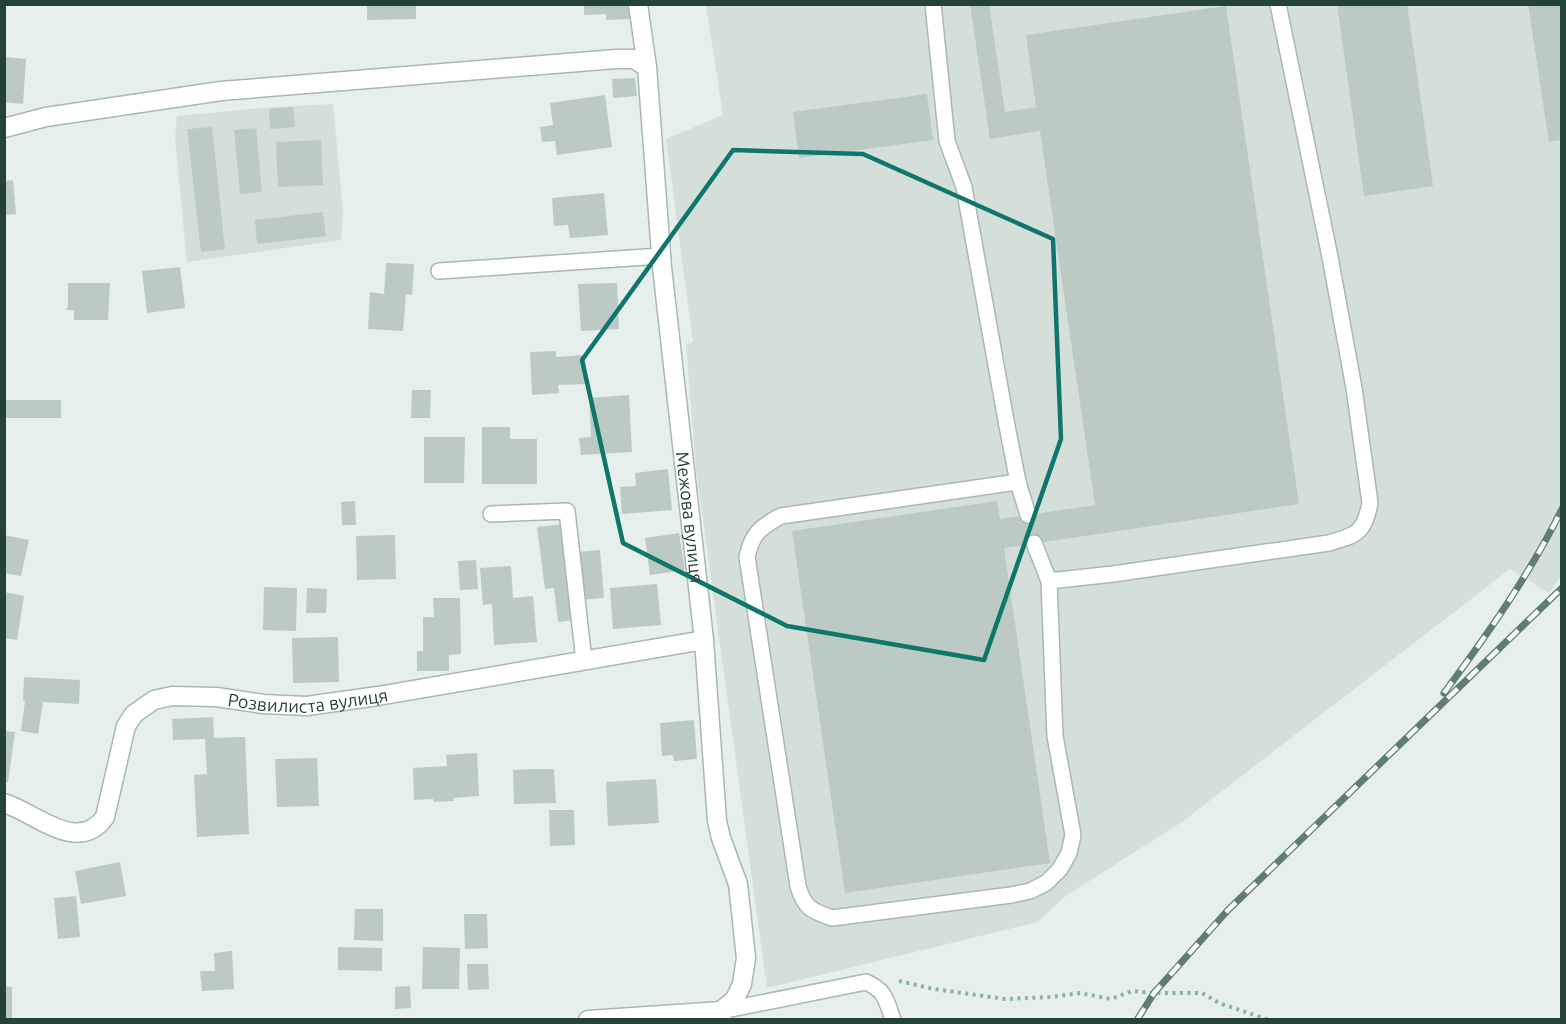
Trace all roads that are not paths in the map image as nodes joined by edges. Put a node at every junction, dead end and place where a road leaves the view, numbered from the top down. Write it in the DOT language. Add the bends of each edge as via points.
graph roads {
  1 [pos="638,4"];
  2 [pos="933,4"];
  3 [pos="1278,4"];
  4 [pos="647,67"];
  5 [pos="4,128"];
  6 [pos="661,256"];
  7 [pos="439,272"];
  8 [pos="1018,482"];
  9 [pos="491,514"];
  10 [pos="1028,515"];
  11 [pos="1034,543"];
  12 [pos="1048,581"];
  13 [pos="704,640"];
  14 [pos="584,661"];
  15 [pos="4,803"];
  16 [pos="721,1015"];
  17 [pos="588,1020"];
  18 [pos="893,1020"];
  1 -- 4 [label="street, Межова вулиця"];
  2 -- 8 [label="lane" via="947,141 964,187"];
  3 -- 12 [label="lane" via="1354,388 1370,503 1366,522 1352,536 1329,543"];
  4 -- 5 [label="street" via="634,59 616,59 221,91 46,117"];
  4 -- 6 [label="street, Межова вулиця"];
  6 -- 7 [label="lane"];
  6 -- 13 [label="street, Межова вулиця"];
  8 -- 10 [label="lane"];
  8 -- 12 [label="lane" via="781,516 762,526 750,542 747,557 798,886 802,900 814,912 832,918 1030,891 1046,883 1060,869 1073,835 1055,736"];
  9 -- 14 [label="lane" via="567,511"];
  11 -- 12 [label="lane"];
  13 -- 14 [label="street, Розвилиста вулиця"];
  13 -- 16 [label="street, Межова вулиця" via="717,821 738,884 746,958 742,984"];
  14 -- 15 [label="street, Розвилиста вулиця" via="307,705 172,696 154,700 134,714 126,726 105,817 91,831 64,831"];
  16 -- 17 [label="street"];
  16 -- 18 [label="lane" via="866,982 879,988"];
}
